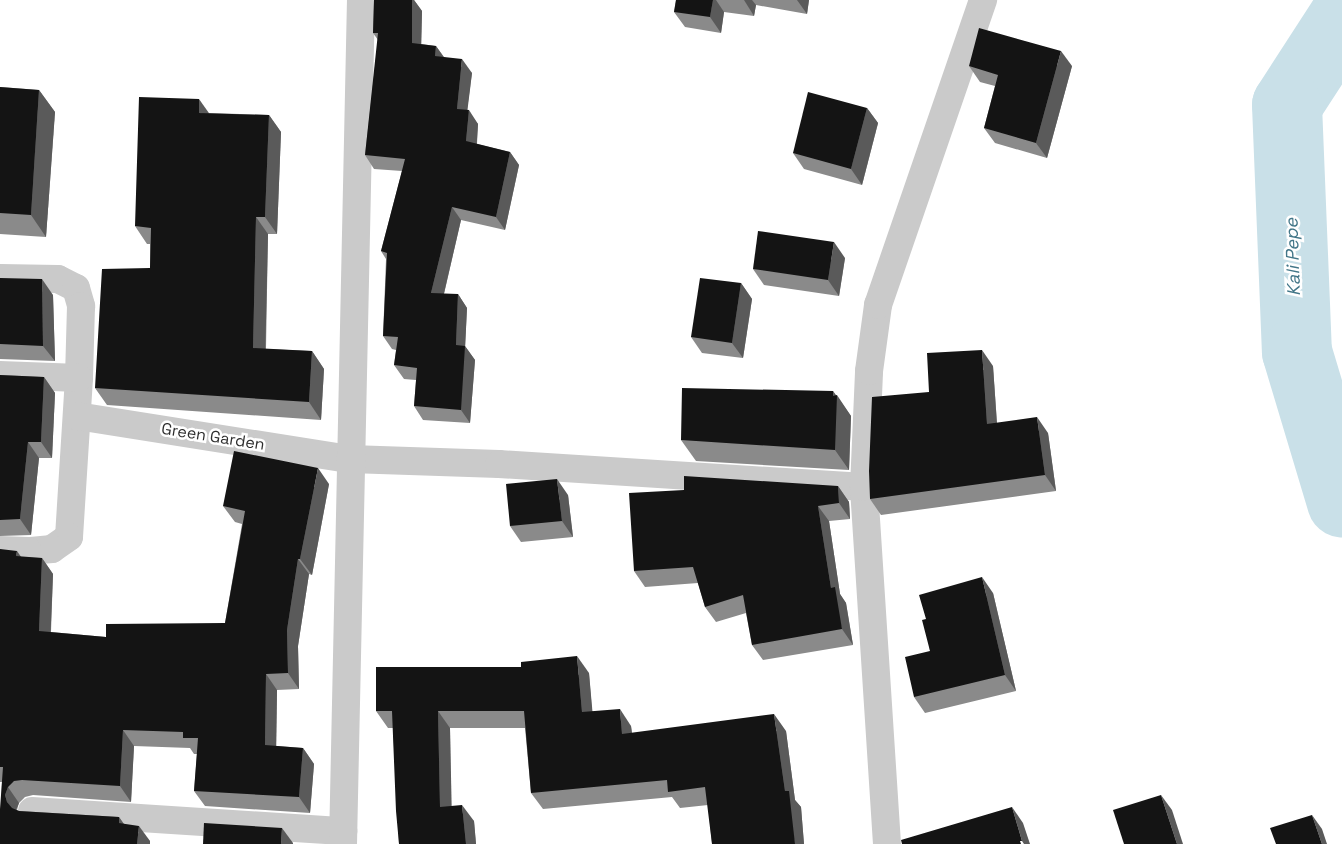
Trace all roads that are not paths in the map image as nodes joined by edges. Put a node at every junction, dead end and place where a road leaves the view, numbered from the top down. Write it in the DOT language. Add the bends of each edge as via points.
graph roads {
  1 [pos="361,0"];
  2 [pos="982,0"];
  3 [pos="0,278"];
  4 [pos="0,375"];
  5 [pos="79,378"];
  6 [pos="77,416"];
  7 [pos="350,459"];
  8 [pos="864,487"];
  9 [pos="0,550"];
  10 [pos="32,811"];
  11 [pos="343,838"];
  12 [pos="887,844"];
  1 -- 7 [label="street"];
  2 -- 8 [label="street" via="878,305 869,371"];
  3 -- 5 [label="street" via="58,279 76,288 81,306"];
  4 -- 5 [label="street"];
  5 -- 6 [label="street"];
  6 -- 7 [label="street, Green Garden"];
  6 -- 9 [label="street" via="69,537 52,549"];
  7 -- 8 [label="street, Green Garden" via="499,464"];
  7 -- 11 [label="street"];
  8 -- 12 [label="street"];
  10 -- 11 [label="street"];
}
